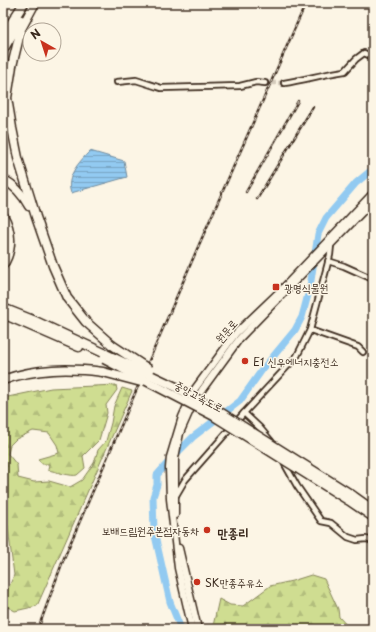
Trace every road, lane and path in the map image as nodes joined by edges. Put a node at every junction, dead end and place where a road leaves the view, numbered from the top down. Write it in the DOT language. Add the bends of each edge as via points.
graph roads {
  1 [pos="24,3"];
  2 [pos="32,3"];
  3 [pos="35,3"];
  4 [pos="3,36"];
  5 [pos="3,50"];
  6 [pos="373,57"];
  7 [pos="117,82"];
  8 [pos="265,83"];
  9 [pos="284,83"];
  10 [pos="3,179"];
  11 [pos="373,193"];
  12 [pos="373,201"];
  13 [pos="3,215"];
  14 [pos="36,217"];
  15 [pos="329,243"];
  16 [pos="328,261"];
  17 [pos="3,265"];
  18 [pos="302,272"];
  19 [pos="373,279"];
  20 [pos="3,308"];
  21 [pos="3,314"];
  22 [pos="310,330"];
  23 [pos="363,352"];
  24 [pos="105,356"];
  25 [pos="3,380"];
  26 [pos="173,390"];
  27 [pos="244,413"];
  28 [pos="350,497"];
  29 [pos="172,498"];
  30 [pos="373,510"];
  31 [pos="373,518"];
  32 [pos="373,541"];
  33 [pos="192,629"];
  34 [pos="198,629"];
  1 -- 4 [label="highway"];
  2 -- 5 [label="highway"];
  3 -- 14 [label="highway" via="21,29 7,98 18,158"];
  6 -- 9 [label="street" via="364,53 345,72 327,73"];
  7 -- 8 [label="street" via="136,80 161,88"];
  10 -- 14 [label="highway" via="24,196"];
  11 -- 15 [label="main road"];
  12 -- 15 [label="main road"];
  13 -- 17 [label="highway" via="10,232 10,246"];
  14 -- 26 [label="highway, bridge" via="67,298 86,322"];
  15 -- 16 [label="street"];
  15 -- 18 [label="main road" via="320,256"];
  15 -- 18 [label="main road" via="319,249"];
  16 -- 19 [label="street"];
  16 -- 22 [label="street"];
  18 -- 29 [label="main road, 원문로" via="236,333 194,390 170,457"];
  20 -- 24 [label="highway, 중앙고속도로"];
  21 -- 24 [label="highway, 중앙고속도로"];
  22 -- 23 [label="street"];
  22 -- 27 [label="street" via="297,356"];
  24 -- 26 [label="highway, 중앙고속도로, bridge"];
  25 -- 26 [label="highway, bridge" via="39,370 62,368 104,372"];
  26 -- 28 [label="highway, 중앙고속도로, bridge"];
  27 -- 29 [label="street"];
  27 -- 32 [label="street" via="275,445 297,486 321,521 331,523 348,537"];
  28 -- 30 [label="highway, 중앙고속도로"];
  28 -- 31 [label="highway, 중앙고속도로"];
  29 -- 33 [label="main road" via="178,568"];
  29 -- 34 [label="main road" via="181,560"];
}
